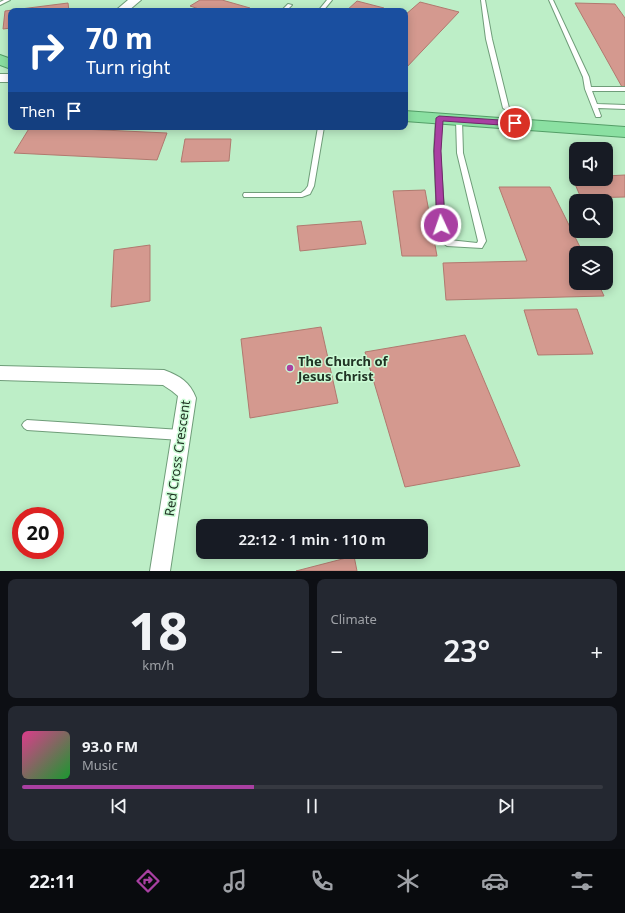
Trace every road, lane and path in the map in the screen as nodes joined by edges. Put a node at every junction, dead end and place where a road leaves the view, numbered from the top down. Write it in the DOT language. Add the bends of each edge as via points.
graph roads {
  1 [pos="8,0"];
  2 [pos="134,0"];
  3 [pos="330,0"];
  4 [pos="483,0"];
  5 [pos="551,0"];
  6 [pos="0,4"];
  7 [pos="290,5"];
  8 [pos="125,8"];
  9 [pos="286,8"];
  10 [pos="323,8"];
  11 [pos="0,47"];
  12 [pos="7,61"];
  13 [pos="588,89"];
  14 [pos="625,89"];
  15 [pos="408,103"];
  16 [pos="625,107"];
  17 [pos="506,108"];
  18 [pos="596,111"];
  19 [pos="408,116"];
  20 [pos="439,118"];
  21 [pos="625,118"];
  22 [pos="459,120"];
  23 [pos="320,130"];
  24 [pos="625,132"];
  25 [pos="246,195"];
  26 [pos="0,373"];
  27 [pos="27,425"];
  28 [pos="181,435"];
  29 [pos="160,571"];
  1 -- 6 [label="lane"];
  2 -- 8 [label="street"];
  3 -- 10 [label="lane"];
  4 -- 17 [label="lane" via="489,39"];
  5 -- 13 [label="lane" via="586,78"];
  7 -- 9 [label="lane"];
  11 -- 12 [label="highway"];
  13 -- 14 [label="lane"];
  13 -- 18 [label="lane"];
  15 -- 17 [label="highway"];
  16 -- 18 [label="lane"];
  17 -- 18 [label="highway"];
  18 -- 21 [label="highway"];
  19 -- 20 [label="highway"];
  20 -- 22 [label="highway"];
  20 -- 22 [label="lane" via="437,151 442,239 448,244 480,246 482,241 460,153"];
  22 -- 24 [label="highway"];
  23 -- 25 [label="lane" via="308,192 302,195"];
  26 -- 28 [label="street, Red Cross Crescent" via="164,378 185,390 187,398"];
  27 -- 28 [label="lane"];
  28 -- 29 [label="street, Red Cross Crescent"];
}
